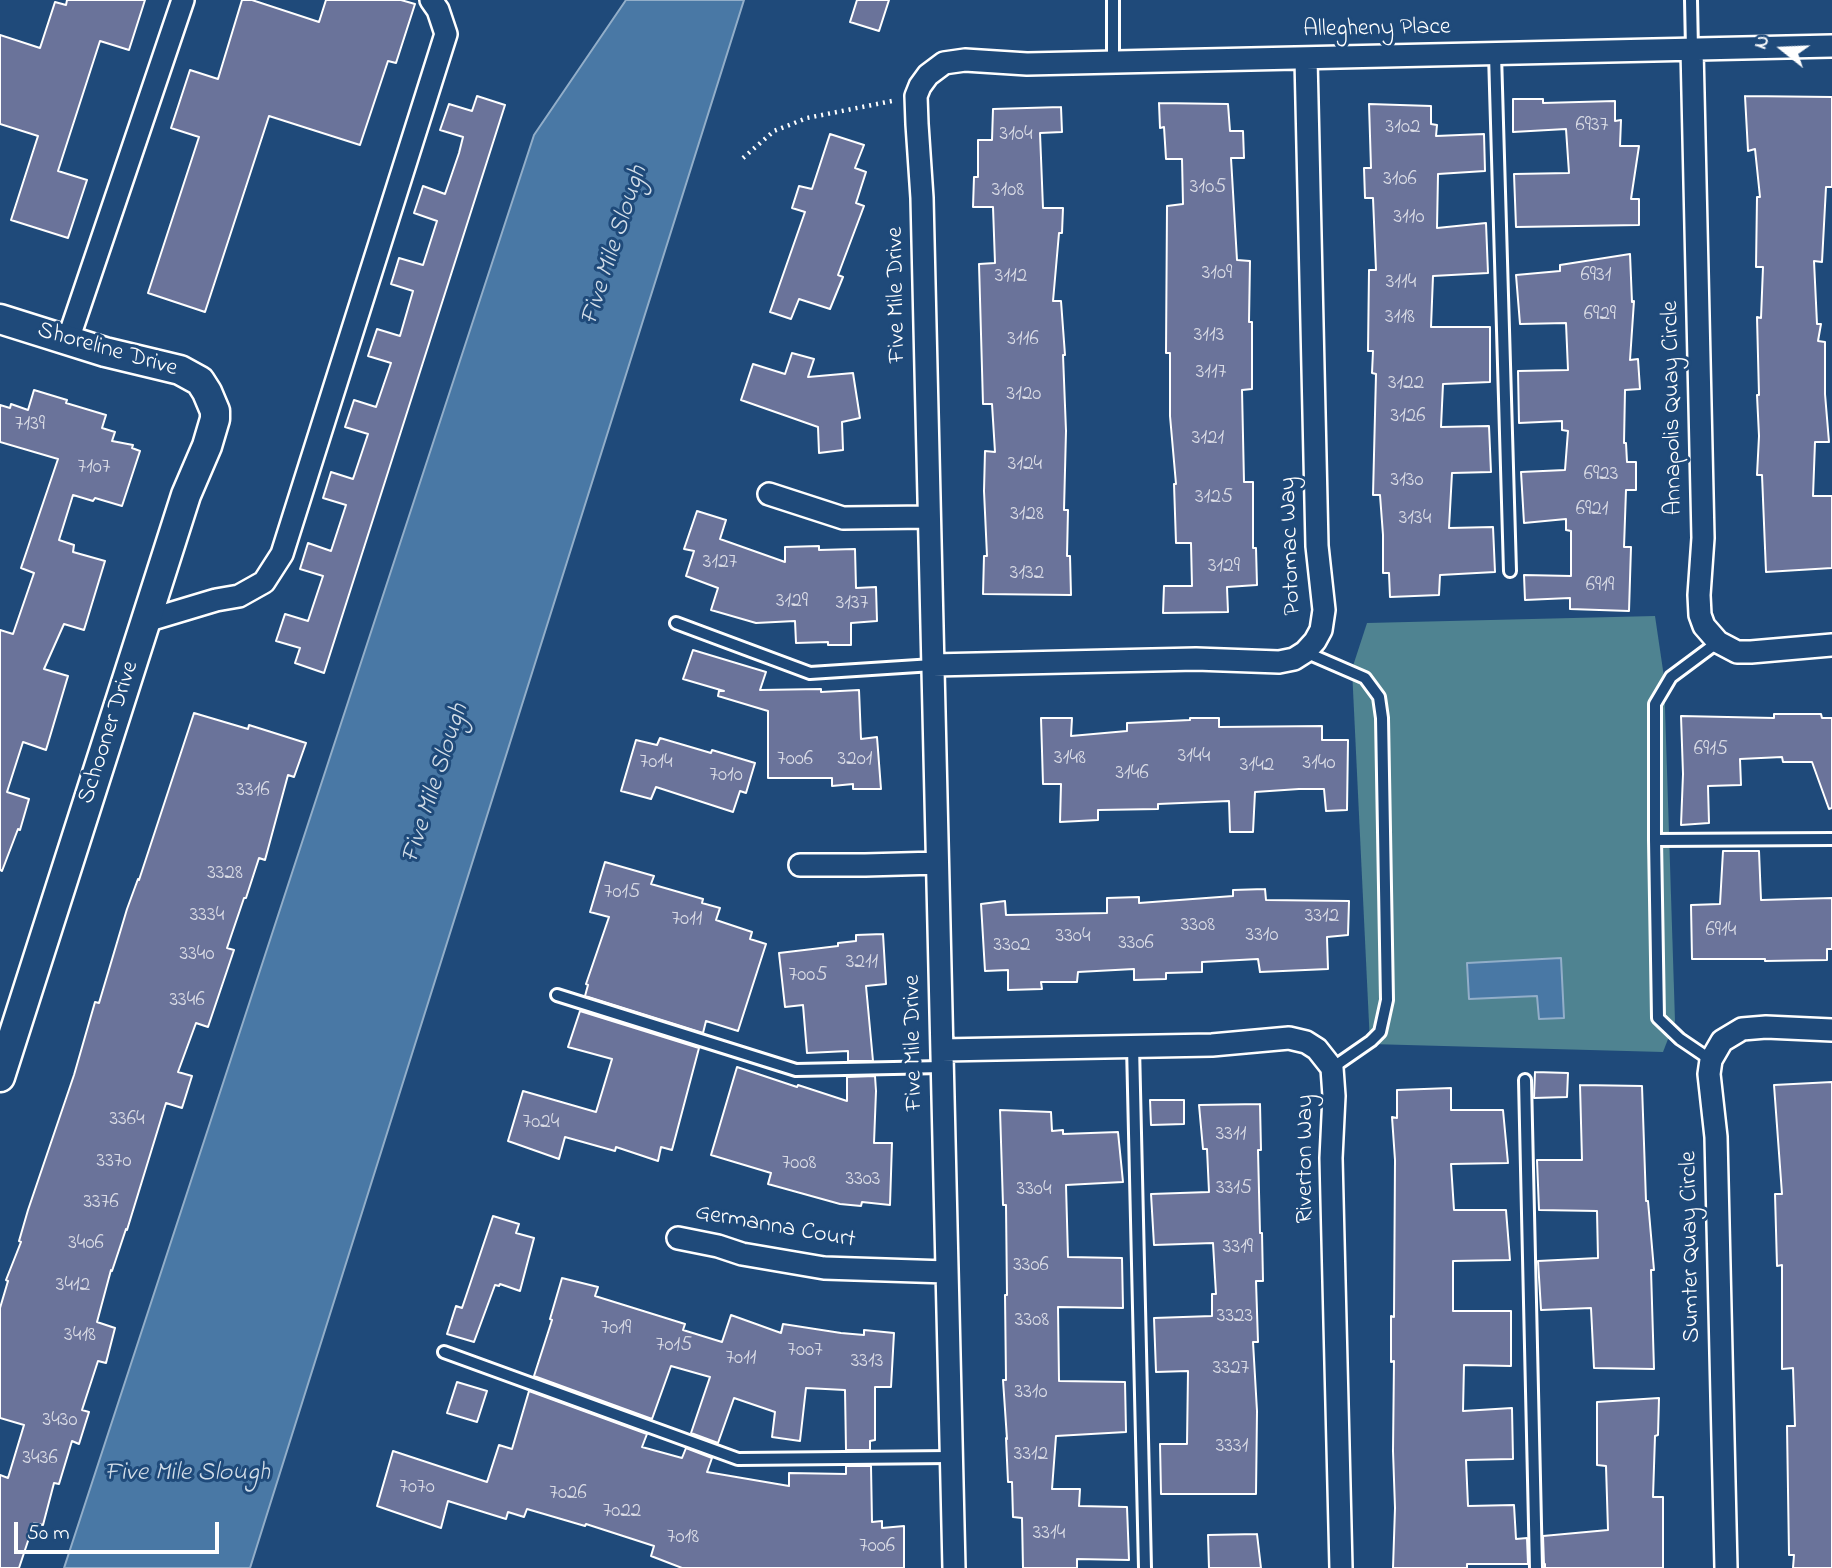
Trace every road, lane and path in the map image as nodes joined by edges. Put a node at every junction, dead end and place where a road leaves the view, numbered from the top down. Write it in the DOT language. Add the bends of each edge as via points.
graph roads {
  1 [pos="183,0"];
  2 [pos="431,0"];
  3 [pos="1113,0"];
  4 [pos="1691,0"];
  5 [pos="1832,46"];
  6 [pos="1692,49"];
  7 [pos="1495,54"];
  8 [pos="1306,58"];
  9 [pos="1113,62"];
  10 [pos="916,96"];
  11 [pos="743,158"];
  12 [pos="0,318"];
  13 [pos="68,340"];
  14 [pos="207,392"];
  15 [pos="768,494"];
  16 [pos="929,517"];
  17 [pos="1510,571"];
  18 [pos="146,621"];
  19 [pos="676,622"];
  20 [pos="1718,642"];
  21 [pos="1832,645"];
  22 [pos="1305,652"];
  23 [pos="933,665"];
  24 [pos="1832,839"];
  25 [pos="1654,840"];
  26 [pos="937,863"];
  27 [pos="800,865"];
  28 [pos="557,995"];
  29 [pos="1832,1030"];
  30 [pos="1133,1046"];
  31 [pos="942,1059"];
  32 [pos="1712,1060"];
  33 [pos="1332,1068"];
  34 [pos="0,1077"];
  35 [pos="1525,1080"];
  36 [pos="678,1238"];
  37 [pos="947,1272"];
  38 [pos="444,1352"];
  39 [pos="951,1457"];
  40 [pos="954,1568"];
  41 [pos="1145,1568"];
  42 [pos="1340,1568"];
  43 [pos="1536,1568"];
  44 [pos="1727,1568"];
  1 -- 13 [label="street"];
  2 -- 18 [label="street" via="446,34 282,554 264,582 239,596"];
  3 -- 9 [label="lane"];
  4 -- 6 [label="lane"];
  5 -- 6 [label="street, Allegheny Place"];
  6 -- 7 [label="street, Allegheny Place"];
  6 -- 20 [label="street, Annapolis Quay Circle" via="1703,538 1699,605 1704,626"];
  7 -- 8 [label="street, Allegheny Place"];
  7 -- 17 [label="lane"];
  8 -- 9 [label="street, Allegheny Place"];
  8 -- 22 [label="street, Potomac Way" via="1317,546 1324,610 1321,630"];
  9 -- 10 [label="street, Allegheny Place" via="944,63 928,75"];
  10 -- 11 [label="path" via="807,118 774,131"];
  10 -- 16 [label="street, Five Mile Drive"];
  12 -- 13 [label="street, Shoreline Drive"];
  13 -- 14 [label="street, Shoreline Drive" via="180,370 200,381"];
  14 -- 18 [label="street, Schooner Drive" via="215,419"];
  15 -- 16 [label="street" via="843,518"];
  16 -- 23 [label="street, Five Mile Drive"];
  18 -- 34 [label="street, Schooner Drive"];
  19 -- 23 [label="lane" via="810,673"];
  20 -- 21 [label="street" via="1737,652"];
  20 -- 25 [label="lane" via="1671,677 1655,704"];
  22 -- 23 [label="street" via="1279,662 1196,659"];
  22 -- 33 [label="lane" via="1365,678 1379,697 1382,718 1387,1000 1380,1032"];
  23 -- 26 [label="street, Five Mile Drive"];
  24 -- 25 [label="lane"];
  25 -- 32 [label="lane" via="1658,1018"];
  26 -- 27 [label="street"];
  26 -- 31 [label="street, Five Mile Drive"];
  28 -- 31 [label="lane" via="796,1070"];
  29 -- 32 [label="street" via="1742,1029 1722,1041"];
  30 -- 31 [label="street, Riverton Way"];
  30 -- 33 [label="street, Riverton Way" via="1289,1038 1317,1049"];
  30 -- 41 [label="lane"];
  31 -- 37 [label="street, Five Mile Drive"];
  32 -- 44 [label="street, Sumter Quay Circle"];
  33 -- 42 [label="street, Riverton Way"];
  35 -- 43 [label="lane"];
  36 -- 37 [label="street, Germanna Court" via="824,1268"];
  37 -- 39 [label="street, Five Mile Drive"];
  38 -- 39 [label="lane" via="738,1459"];
  39 -- 40 [label="street, Five Mile Drive"];
}
